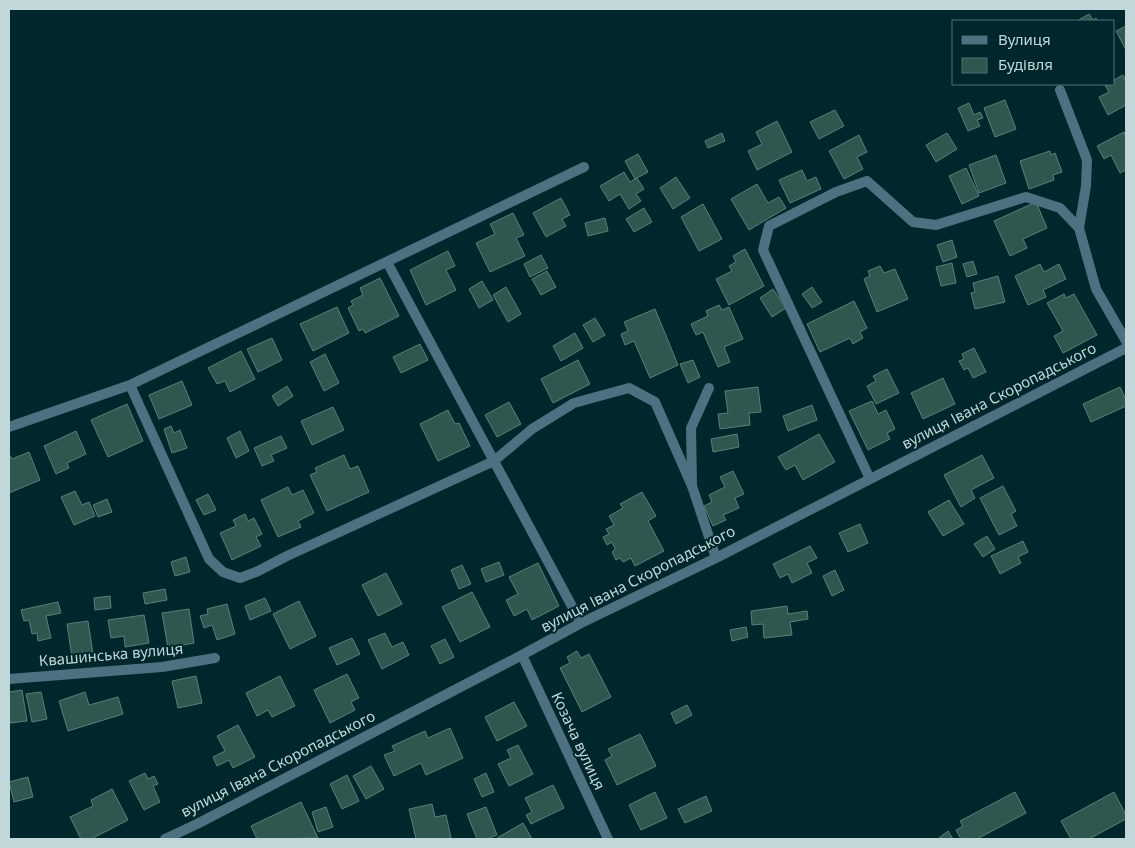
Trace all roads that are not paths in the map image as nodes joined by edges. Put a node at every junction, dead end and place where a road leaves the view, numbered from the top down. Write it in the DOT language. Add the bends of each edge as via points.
graph roads {
  1 [pos="1060,90"];
  2 [pos="584,167"];
  3 [pos="1079,228"];
  4 [pos="387,262"];
  5 [pos="1126,341"];
  6 [pos="1126,348"];
  7 [pos="130,385"];
  8 [pos="709,388"];
  9 [pos="9,427"];
  10 [pos="494,461"];
  11 [pos="870,479"];
  12 [pos="692,486"];
  13 [pos="716,558"];
  14 [pos="581,623"];
  15 [pos="522,655"];
  16 [pos="215,658"];
  17 [pos="9,679"];
  18 [pos="165,839"];
  19 [pos="608,839"];
  1 -- 3 [label="street" via="1088,160"];
  2 -- 4 [label="street"];
  3 -- 5 [label="street" via="1096,290"];
  3 -- 11 [label="street" via="1060,208 1026,197 936,225 913,222 867,181 836,192 769,226 763,250"];
  4 -- 7 [label="street"];
  4 -- 10 [label="street"];
  6 -- 11 [label="street, вулиця Івана Скоропадського"];
  7 -- 9 [label="street"];
  7 -- 10 [label="street" via="209,559 223,572 240,578"];
  8 -- 12 [label="street" via="691,428"];
  10 -- 12 [label="street" via="532,429 574,403 629,388 655,402"];
  10 -- 14 [label="street"];
  11 -- 13 [label="street, вулиця Івана Скоропадського"];
  12 -- 13 [label="street"];
  13 -- 14 [label="street, вулиця Івана Скоропадського"];
  14 -- 15 [label="street, вулиця Івана Скоропадського"];
  15 -- 18 [label="street, вулиця Івана Скоропадського"];
  15 -- 19 [label="street, Козача вулиця"];
  16 -- 17 [label="street, Квашинська вулиця" via="162,667"];
}
